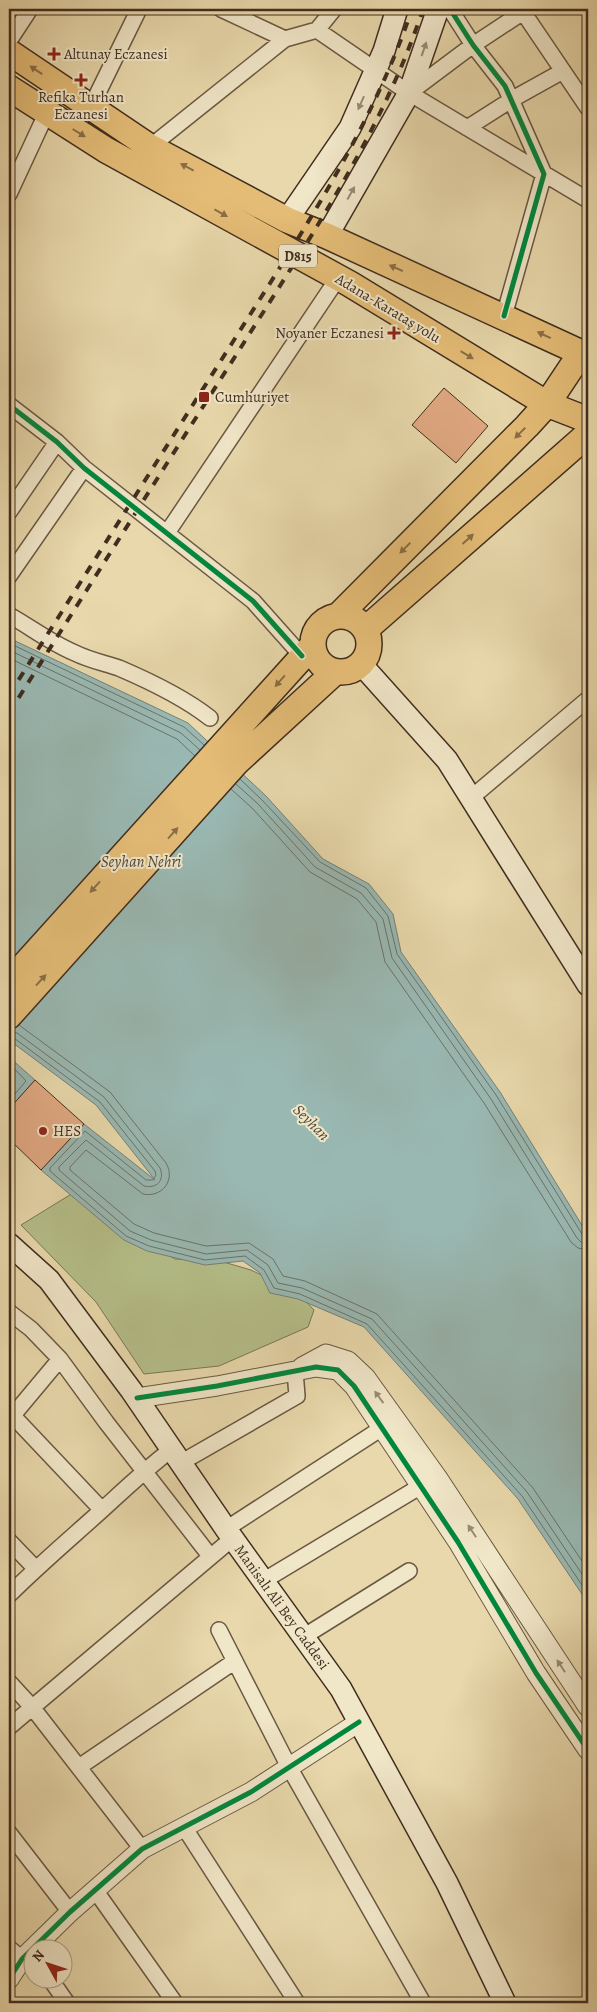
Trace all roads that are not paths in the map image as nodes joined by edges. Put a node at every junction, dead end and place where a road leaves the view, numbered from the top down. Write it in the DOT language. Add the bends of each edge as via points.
graph roads {
  1 [pos="30,9"];
  2 [pos="139,9"];
  3 [pos="221,9"];
  4 [pos="334,9"];
  5 [pos="397,9"];
  6 [pos="438,9"];
  7 [pos="450,9"];
  8 [pos="522,10"];
  9 [pos="318,30"];
  10 [pos="285,39"];
  11 [pos="9,41"];
  12 [pos="473,45"];
  13 [pos="9,52"];
  14 [pos="376,70"];
  15 [pos="563,71"];
  16 [pos="9,88"];
  17 [pos="409,93"];
  18 [pos="512,100"];
  19 [pos="91,107"];
  20 [pos="588,108"];
  21 [pos="47,112"];
  22 [pos="467,128"];
  23 [pos="150,147"];
  24 [pos="544,174"];
  25 [pos="9,194"];
  26 [pos="588,200"];
  27 [pos="287,220"];
  28 [pos="327,236"];
  29 [pos="338,278"];
  30 [pos="504,316"];
  31 [pos="585,355"];
  32 [pos="547,404"];
  33 [pos="9,405"];
  34 [pos="588,420"];
  35 [pos="588,434"];
  36 [pos="57,442"];
  37 [pos="84,468"];
  38 [pos="9,512"];
  39 [pos="167,533"];
  40 [pos="9,576"];
  41 [pos="9,615"];
  42 [pos="338,616"];
  43 [pos="366,629"];
  44 [pos="308,650"];
  45 [pos="361,664"];
  46 [pos="335,672"];
  47 [pos="588,699"];
  48 [pos="210,718"];
  49 [pos="229,755"];
  50 [pos="471,798"];
  51 [pos="9,982"];
  52 [pos="588,985"];
  53 [pos="9,1016"];
  54 [pos="10,1248"];
  55 [pos="9,1312"];
  56 [pos="60,1359"];
  57 [pos="294,1371"];
  58 [pos="137,1398"];
  59 [pos="11,1418"];
  60 [pos="382,1428"];
  61 [pos="177,1456"];
  62 [pos="143,1471"];
  63 [pos="421,1486"];
  64 [pos="102,1510"];
  65 [pos="229,1534"];
  66 [pos="9,1541"];
  67 [pos="210,1556"];
  68 [pos="36,1568"];
  69 [pos="409,1571"];
  70 [pos="263,1581"];
  71 [pos="9,1595"];
  72 [pos="220,1630"];
  73 [pos="304,1637"];
  74 [pos="235,1661"];
  75 [pos="9,1682"];
  76 [pos="32,1707"];
  77 [pos="588,1707"];
  78 [pos="359,1722"];
  79 [pos="9,1727"];
  80 [pos="588,1750"];
  81 [pos="79,1767"];
  82 [pos="289,1767"];
  83 [pos="184,1827"];
  84 [pos="9,1833"];
  85 [pos="142,1849"];
  86 [pos="95,1890"];
  87 [pos="70,1912"];
  88 [pos="38,1940"];
  89 [pos="22,1956"];
  90 [pos="9,1979"];
  91 [pos="58,1990"];
  92 [pos="67,2003"];
  93 [pos="176,2003"];
  94 [pos="297,2003"];
  95 [pos="423,2003"];
  96 [pos="505,2003"];
  1 -- 11 [label="street"];
  2 -- 19 [label="street"];
  3 -- 10 [label="street"];
  4 -- 9 [label="street"];
  5 -- 14 [label="main road"];
  17 -- 6 [label="main road, one-way"];
  7 -- 12 [label="street"];
  8 -- 12 [label="street"];
  8 -- 15 [label="street"];
  9 -- 10 [label="street"];
  9 -- 14 [label="street"];
  10 -- 23 [label="street"];
  12 -- 17 [label="street"];
  12 -- 18 [label="street"];
  19 -- 13 [label="main road, D815, one-way"];
  14 -- 17 [label="street"];
  14 -- 27 [label="main road, one-way" via="350,128"];
  15 -- 18 [label="street"];
  15 -- 20 [label="street"];
  16 -- 21 [label="main road, Adana-Karataş yolu / D815"];
  17 -- 22 [label="street"];
  28 -- 17 [label="main road, one-way"];
  18 -- 22 [label="street"];
  18 -- 24 [label="street"];
  19 -- 23 [label="main road, D815"];
  21 -- 25 [label="street"];
  21 -- 29 [label="main road, Adana-Karataş yolu / D815, one-way" via="106,150"];
  22 -- 24 [label="street"];
  27 -- 23 [label="main road, D815, one-way"];
  24 -- 26 [label="street"];
  24 -- 30 [label="street"];
  27 -- 28 [label="main road, D815"];
  30 -- 28 [label="main road, D815, one-way"];
  29 -- 32 [label="main road, Adana-Karataş yolu / D815, one-way"];
  29 -- 39 [label="street"];
  31 -- 30 [label="main road, D815, one-way"];
  31 -- 32 [label="main road"];
  32 -- 34 [label="main road, Adana-Karataş yolu / D815"];
  32 -- 42 [label="main road, one-way"];
  33 -- 36 [label="street"];
  43 -- 35 [label="main road, one-way"];
  36 -- 37 [label="street"];
  36 -- 38 [label="street"];
  37 -- 39 [label="street"];
  37 -- 40 [label="street"];
  39 -- 44 [label="street" via="254,601"];
  41 -- 48 [label="street" via="52,643 147,681"];
  42 -- 43 [label="main road" via="354,618"];
  42 -- 44 [label="main road" via="330,618 317,629"];
  43 -- 45 [label="main road" via="370,647"];
  44 -- 46 [label="main road" via="326,669"];
  44 -- 49 [label="main road, one-way"];
  45 -- 46 [label="main road" via="354,670"];
  45 -- 50 [label="main road" via="447,760"];
  46 -- 49 [label="main road"];
  47 -- 50 [label="street"];
  49 -- 51 [label="main road, one-way"];
  53 -- 49 [label="main road, one-way"];
  50 -- 52 [label="main road"];
  54 -- 58 [label="main road, Manisalı Ali Bey Caddesi" via="49,1280"];
  55 -- 56 [label="street"];
  56 -- 59 [label="street"];
  56 -- 62 [label="street"];
  57 -- 58 [label="street"];
  57 -- 60 [label="street" via="316,1367 338,1370 354,1386"];
  57 -- 61 [label="street" via="297,1396"];
  77 -- 57 [label="street, one-way" via="437,1477 366,1378 348,1361 326,1354"];
  58 -- 61 [label="main road, Manisalı Ali Bey Caddesi"];
  59 -- 64 [label="street"];
  60 -- 63 [label="street"];
  60 -- 65 [label="street"];
  61 -- 62 [label="street"];
  61 -- 65 [label="main road, Manisalı Ali Bey Caddesi"];
  62 -- 64 [label="street"];
  62 -- 67 [label="street"];
  63 -- 70 [label="street"];
  63 -- 80 [label="street" via="536,1673"];
  64 -- 68 [label="street"];
  65 -- 67 [label="street"];
  65 -- 70 [label="main road, Manisalı Ali Bey Caddesi"];
  66 -- 68 [label="street"];
  67 -- 76 [label="street"];
  68 -- 71 [label="street"];
  69 -- 73 [label="street"];
  70 -- 73 [label="main road, Manisalı Ali Bey Caddesi"];
  72 -- 74 [label="street"];
  73 -- 78 [label="main road, Manisalı Ali Bey Caddesi" via="341,1689"];
  74 -- 81 [label="street"];
  74 -- 82 [label="street"];
  75 -- 76 [label="street"];
  76 -- 79 [label="street"];
  76 -- 81 [label="street"];
  78 -- 82 [label="street"];
  78 -- 96 [label="main road, Manisalı Ali Bey Caddesi" via="447,1883"];
  81 -- 85 [label="street"];
  82 -- 83 [label="street" via="251,1792"];
  82 -- 95 [label="street"];
  83 -- 85 [label="street"];
  83 -- 94 [label="street"];
  84 -- 87 [label="street"];
  85 -- 86 [label="street"];
  86 -- 87 [label="street"];
  86 -- 93 [label="street"];
  87 -- 88 [label="street"];
  89 -- 90 [label="street"];
  91 -- 92 [label="street"];
}
